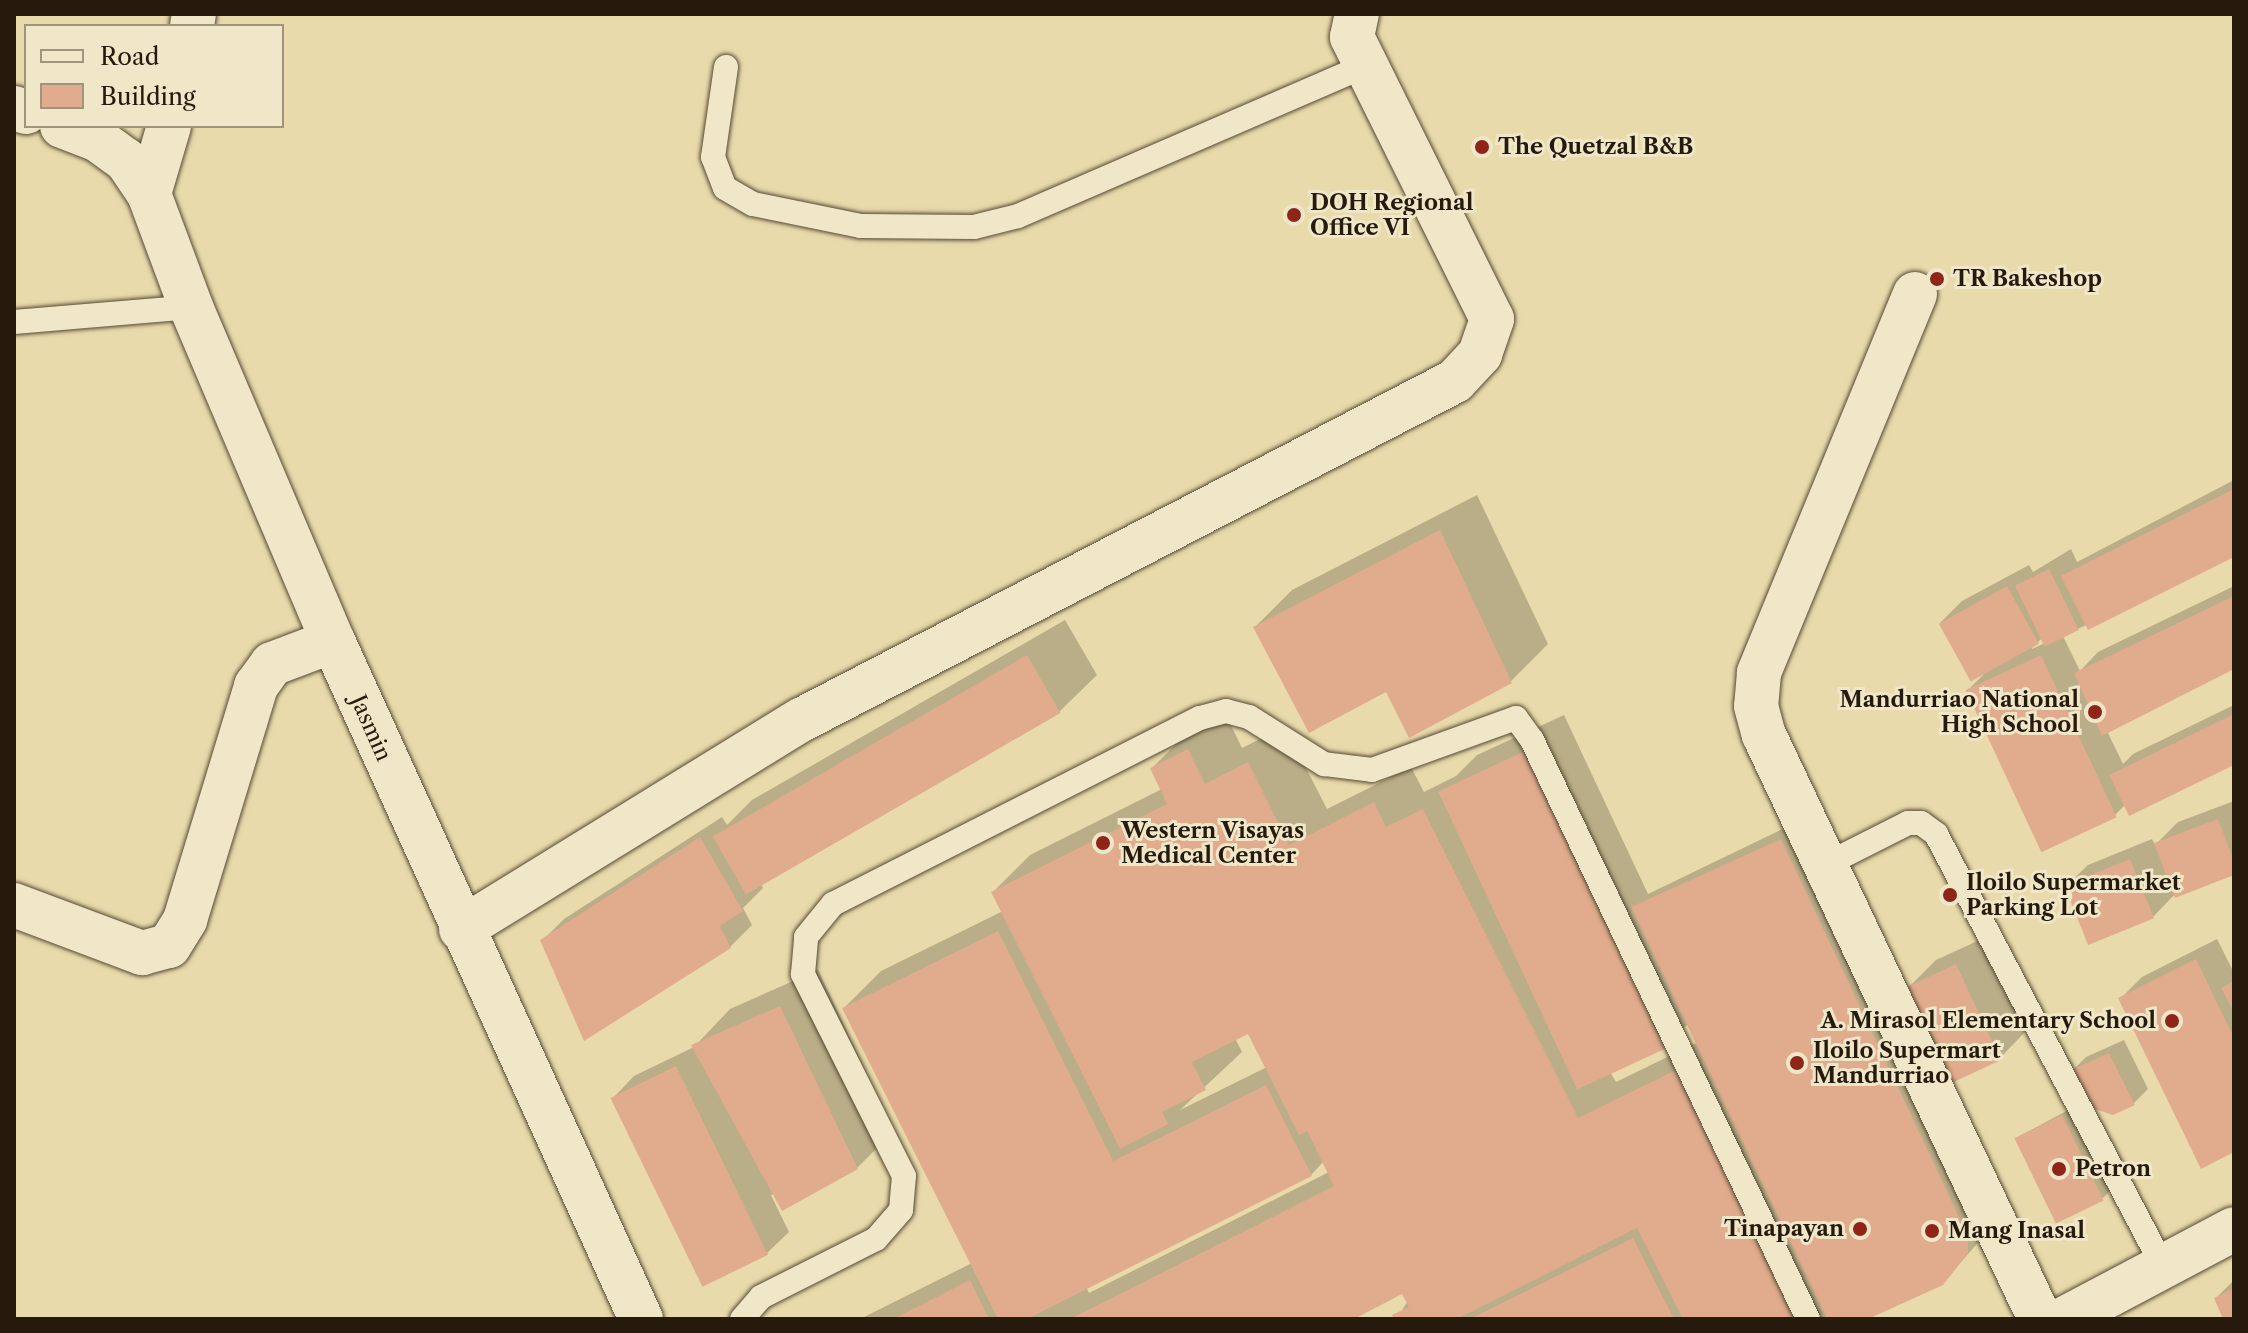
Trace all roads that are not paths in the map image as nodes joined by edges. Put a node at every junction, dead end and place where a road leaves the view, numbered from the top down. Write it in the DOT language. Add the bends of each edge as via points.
graph roads {
  1 [pos="1357,14"];
  2 [pos="1365,66"];
  3 [pos="726,67"];
  4 [pos="67,128"];
  5 [pos="168,128"];
  6 [pos="149,194"];
  7 [pos="1915,294"];
  8 [pos="191,307"];
  9 [pos="14,322"];
  10 [pos="333,641"];
  11 [pos="1825,865"];
  12 [pos="14,905"];
  13 [pos="461,929"];
  14 [pos="2234,1229"];
  15 [pos="2163,1267"];
  16 [pos="641,1319"];
  17 [pos="742,1319"];
  18 [pos="1808,1319"];
  19 [pos="2040,1319"];
  20 [pos="2064,1319"];
  1 -- 2 [label="street" via="1352,37"];
  2 -- 3 [label="lane" via="1018,216 974,227 861,226 753,204 725,188 713,157"];
  2 -- 13 [label="street" via="1492,319 1480,354 1455,381 803,719"];
  4 -- 6 [label="street, Jasmin" via="98,140 126,160"];
  5 -- 6 [label="street"];
  6 -- 8 [label="street, Jasmin"];
  7 -- 11 [label="street" via="1759,673 1756,706 1764,735"];
  8 -- 9 [label="lane"];
  8 -- 10 [label="street, Jasmin"];
  10 -- 12 [label="street" via="272,664 256,686 185,920 169,946 142,953"];
  10 -- 13 [label="street, Jasmin"];
  11 -- 15 [label="lane" via="1908,823 1921,823 1936,834"];
  11 -- 19 [label="street"];
  13 -- 16 [label="street, Jasmin"];
  14 -- 15 [label="street"];
  15 -- 20 [label="street"];
  17 -- 18 [label="lane" via="761,1297 876,1239 901,1210 904,1176 803,974 806,937 833,904 1200,718 1226,711 1249,717 1324,764 1372,770 1516,718 1532,740"];
}
